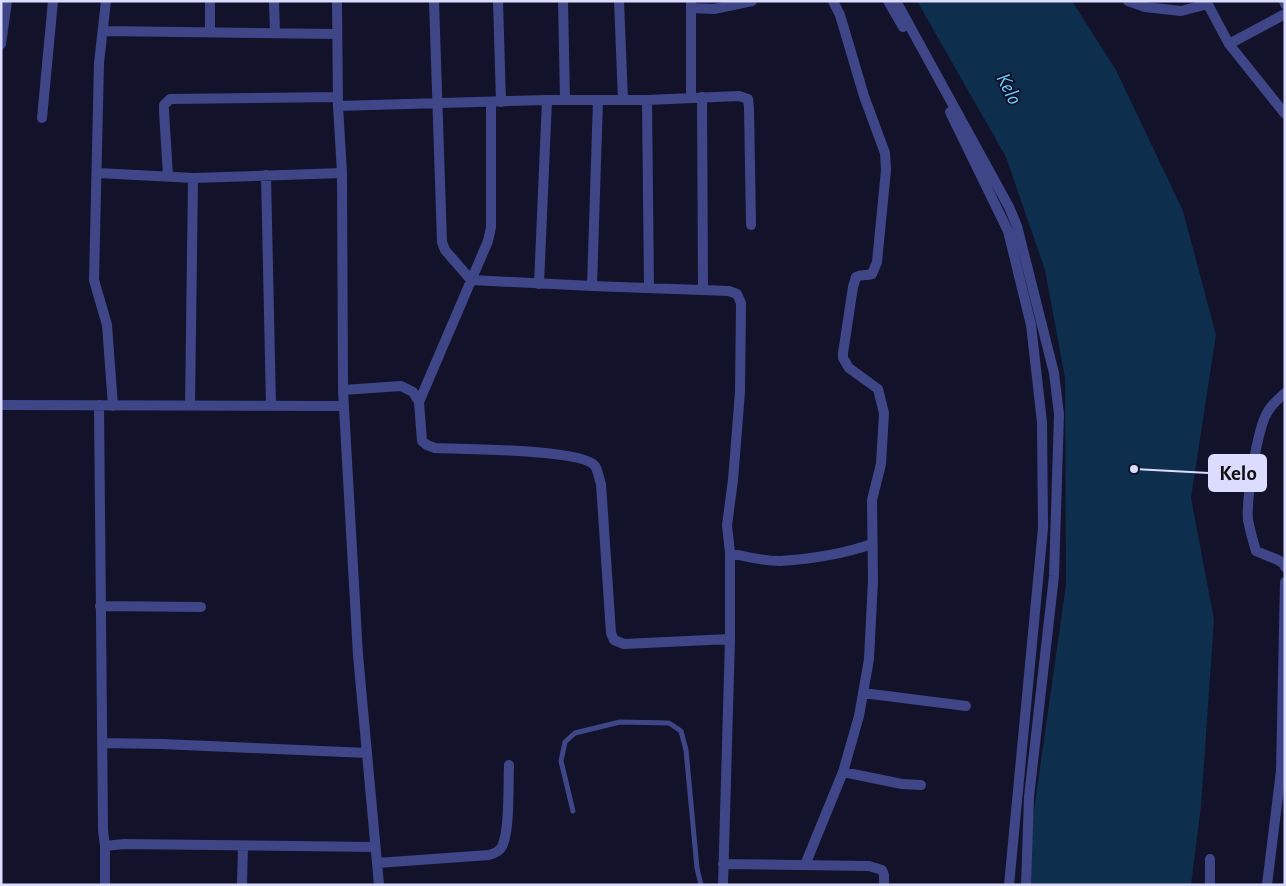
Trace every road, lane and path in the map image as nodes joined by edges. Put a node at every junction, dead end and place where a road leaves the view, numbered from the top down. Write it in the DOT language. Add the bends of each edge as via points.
graph roads {
  1 [pos="7,1"];
  2 [pos="53,1"];
  3 [pos="106,1"];
  4 [pos="210,1"];
  5 [pos="274,1"];
  6 [pos="337,1"];
  7 [pos="434,1"];
  8 [pos="498,1"];
  9 [pos="564,1"];
  10 [pos="619,1"];
  11 [pos="752,1"];
  12 [pos="833,1"];
  13 [pos="888,1"];
  14 [pos="896,1"];
  15 [pos="1128,1"];
  16 [pos="1207,2"];
  17 [pos="691,4"];
  18 [pos="1285,14"];
  19 [pos="103,31"];
  20 [pos="210,32"];
  21 [pos="275,34"];
  22 [pos="337,34"];
  23 [pos="1,44"];
  24 [pos="1228,44"];
  25 [pos="702,97"];
  26 [pos="691,98"];
  27 [pos="547,100"];
  28 [pos="564,100"];
  29 [pos="598,100"];
  30 [pos="623,100"];
  31 [pos="647,100"];
  32 [pos="338,101"];
  33 [pos="496,102"];
  34 [pos="437,103"];
  35 [pos="1285,114"];
  36 [pos="42,118"];
  37 [pos="98,173"];
  38 [pos="342,173"];
  39 [pos="168,176"];
  40 [pos="266,176"];
  41 [pos="193,178"];
  42 [pos="750,226"];
  43 [pos="470,280"];
  44 [pos="538,284"];
  45 [pos="592,286"];
  46 [pos="649,288"];
  47 [pos="703,289"];
  48 [pos="343,390"];
  49 [pos="1285,393"];
  50 [pos="419,402"];
  51 [pos="1,405"];
  52 [pos="99,405"];
  53 [pos="113,406"];
  54 [pos="190,406"];
  55 [pos="271,406"];
  56 [pos="344,406"];
  57 [pos="872,544"];
  58 [pos="730,553"];
  59 [pos="1285,567"];
  60 [pos="1285,582"];
  61 [pos="100,606"];
  62 [pos="201,607"];
  63 [pos="730,639"];
  64 [pos="863,693"];
  65 [pos="966,706"];
  66 [pos="102,743"];
  67 [pos="367,753"];
  68 [pos="508,765"];
  69 [pos="843,772"];
  70 [pos="921,785"];
  71 [pos="573,812"];
  72 [pos="105,846"];
  73 [pos="243,846"];
  74 [pos="375,846"];
  75 [pos="1210,859"];
  76 [pos="377,863"];
  77 [pos="723,864"];
  78 [pos="805,865"];
  79 [pos="105,885"];
  80 [pos="242,885"];
  81 [pos="379,885"];
  82 [pos="701,885"];
  83 [pos="723,885"];
  84 [pos="884,885"];
  85 [pos="1008,885"];
  86 [pos="1026,885"];
  87 [pos="1210,885"];
  88 [pos="1267,885"];
  1 -- 23 [label="street"];
  2 -- 36 [label="street"];
  3 -- 19 [label="street"];
  4 -- 20 [label="street"];
  5 -- 21 [label="street"];
  6 -- 22 [label="street"];
  7 -- 34 [label="street"];
  8 -- 33 [label="street"];
  9 -- 28 [label="street"];
  10 -- 30 [label="street"];
  11 -- 17 [label="street" via="714,9"];
  12 -- 57 [label="street" via="885,153 877,262 872,274 856,277 854,282 842,353 849,368 878,389 884,413 880,464 872,500"];
  13 -- 85 [label="street" via="936,84 1008,231 1030,325 1042,422 1043,528"];
  14 -- 86 [label="street" via="1009,207 1017,226 1054,373 1059,414 1054,576 1029,797"];
  15 -- 16 [label="street" via="1145,7 1181,11"];
  16 -- 24 [label="street"];
  17 -- 26 [label="street"];
  18 -- 24 [label="street"];
  19 -- 20 [label="street"];
  19 -- 37 [label="street" via="99,63"];
  20 -- 21 [label="street"];
  21 -- 22 [label="street"];
  22 -- 32 [label="street"];
  24 -- 35 [label="street"];
  25 -- 26 [label="street"];
  25 -- 42 [label="street" via="740,96 748,99"];
  25 -- 47 [label="street"];
  26 -- 31 [label="street"];
  27 -- 28 [label="street"];
  27 -- 33 [label="street"];
  27 -- 44 [label="street"];
  28 -- 29 [label="street"];
  29 -- 30 [label="street"];
  29 -- 45 [label="street"];
  30 -- 31 [label="street"];
  31 -- 46 [label="street"];
  32 -- 34 [label="street"];
  32 -- 38 [label="street"];
  32 -- 39 [label="street" via="170,99 164,105"];
  33 -- 34 [label="street"];
  33 -- 43 [label="street" via="491,227"];
  34 -- 43 [label="street" via="442,242"];
  37 -- 39 [label="street"];
  37 -- 53 [label="street" via="94,280 108,325"];
  38 -- 40 [label="street"];
  38 -- 48 [label="street"];
  39 -- 41 [label="street"];
  40 -- 41 [label="street"];
  40 -- 55 [label="street"];
  41 -- 54 [label="street"];
  43 -- 44 [label="street"];
  43 -- 50 [label="street"];
  44 -- 45 [label="street"];
  45 -- 46 [label="street"];
  46 -- 47 [label="street"];
  47 -- 58 [label="street" via="729,290 737,294 741,303 740,392 727,525"];
  48 -- 50 [label="street" via="401,386 413,392"];
  48 -- 56 [label="street"];
  49 -- 59 [label="street" via="1274,402 1261,427 1248,519 1256,550"];
  50 -- 63 [label="street" via="422,441 427,446 556,453 583,458 595,465 601,484 614,640 624,644"];
  51 -- 52 [label="street"];
  52 -- 53 [label="street"];
  52 -- 61 [label="street"];
  53 -- 54 [label="street"];
  54 -- 55 [label="street"];
  55 -- 56 [label="street"];
  56 -- 67 [label="street"];
  57 -- 58 [label="street" via="851,551 779,561"];
  57 -- 64 [label="street" via="869,659"];
  58 -- 63 [label="street"];
  60 -- 88 [label="street" via="1281,771"];
  61 -- 62 [label="street"];
  61 -- 66 [label="street"];
  63 -- 77 [label="street"];
  64 -- 65 [label="street"];
  64 -- 69 [label="street"];
  66 -- 67 [label="street"];
  66 -- 72 [label="street"];
  67 -- 74 [label="street"];
  68 -- 76 [label="street" via="506,832 498,852"];
  69 -- 70 [label="street"];
  69 -- 78 [label="street"];
  71 -- 82 [label="lane" via="561,761 565,742 575,733 620,722 669,722 682,731 686,750"];
  72 -- 73 [label="street"];
  72 -- 79 [label="street"];
  73 -- 74 [label="street"];
  73 -- 80 [label="street"];
  74 -- 76 [label="street"];
  75 -- 87 [label="street"];
  76 -- 81 [label="street"];
  77 -- 78 [label="street"];
  77 -- 83 [label="street"];
  78 -- 84 [label="street" via="869,866 882,870"];
}
